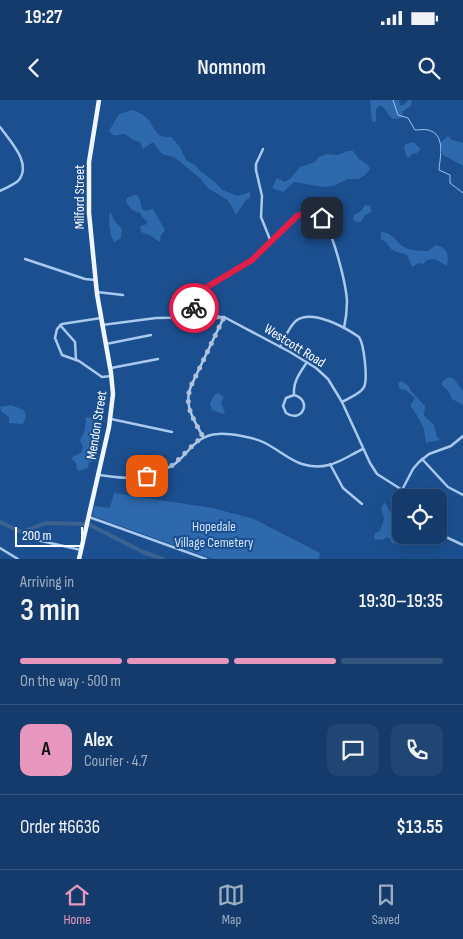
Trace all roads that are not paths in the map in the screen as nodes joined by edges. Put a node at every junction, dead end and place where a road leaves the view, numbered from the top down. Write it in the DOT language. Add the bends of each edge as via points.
graph roads {
  1 [pos="99,100"];
  2 [pos="0,127"];
  3 [pos="263,149"];
  4 [pos="0,190"];
  5 [pos="271,242"];
  6 [pos="25,259"];
  7 [pos="95,280"];
  8 [pos="97,293"];
  9 [pos="123,295"];
  10 [pos="194,317"];
  11 [pos="224,317"];
  12 [pos="101,318"];
  13 [pos="60,325"];
  14 [pos="102,325"];
  15 [pos="344,328"];
  16 [pos="151,335"];
  17 [pos="106,344"];
  18 [pos="280,347"];
  19 [pos="158,359"];
  20 [pos="76,360"];
  21 [pos="307,362"];
  22 [pos="111,368"];
  23 [pos="112,376"];
  24 [pos="294,395"];
  25 [pos="342,402"];
  26 [pos="111,418"];
  27 [pos="172,432"];
  28 [pos="463,436"];
  29 [pos="203,437"];
  30 [pos="363,449"];
  31 [pos="422,459"];
  32 [pos="330,464"];
  33 [pos="99,475"];
  34 [pos="400,489"];
  35 [pos="403,489"];
  36 [pos="463,495"];
  37 [pos="362,504"];
  38 [pos="89,517"];
  39 [pos="447,537"];
  40 [pos="37,540"];
  41 [pos="463,545"];
  42 [pos="0,548"];
  43 [pos="81,550"];
  44 [pos="18,559"];
  45 [pos="79,559"];
  46 [pos="206,559"];
  1 -- 7 [label="main road, Milford Street" via="90,155 88,197"];
  2 -- 4 [label="street" via="23,165 17,181"];
  3 -- 5 [label="street" via="256,170 262,196 262,217"];
  5 -- 10 [label="street" via="248,262 202,290 195,302"];
  5 -- 15 [label="street" via="301,214 322,218 343,271 347,301"];
  6 -- 7 [label="street"];
  7 -- 8 [label="main road, Milford Street"];
  8 -- 9 [label="street"];
  8 -- 12 [label="main road, Mendon Street"];
  10 -- 11 [label="street, Westcott Road"];
  10 -- 14 [label="street, Westcott Road"];
  11 -- 18 [label="street, Westcott Road"];
  11 -- 29 [label="street" via="188,397 189,407"];
  12 -- 13 [label="street"];
  12 -- 14 [label="main road, Mendon Street"];
  13 -- 20 [label="street" via="75,342"];
  13 -- 20 [label="street" via="55,336 58,348 64,357"];
  14 -- 17 [label="main road, Mendon Street"];
  15 -- 18 [label="street" via="322,318 303,318 292,326"];
  15 -- 25 [label="street" via="362,341 366,378 362,390"];
  16 -- 17 [label="street"];
  17 -- 22 [label="main road, Mendon Street"];
  18 -- 21 [label="street, Westcott Road"];
  19 -- 22 [label="street"];
  20 -- 23 [label="street" via="104,378"];
  21 -- 24 [label="street" via="296,380"];
  21 -- 25 [label="street, Westcott Road" via="328,379"];
  22 -- 23 [label="main road, Mendon Street"];
  23 -- 26 [label="main road, Mendon Street"];
  24 -- 24 [label="street" via="304,404 303,411 294,416 286,414 283,406 286,398"];
  25 -- 30 [label="street, Westcott Road"];
  26 -- 27 [label="street"];
  26 -- 33 [label="main road, Mendon Street"];
  28 -- 31 [label="street" via="452,446"];
  29 -- 32 [label="street" via="223,434 256,439 295,462 312,466"];
  29 -- 33 [label="street" via="173,465 154,474 128,479"];
  30 -- 32 [label="street"];
  30 -- 34 [label="street, Westcott Road" via="377,474"];
  31 -- 35 [label="street"];
  31 -- 36 [label="street" via="448,487"];
  32 -- 37 [label="street" via="343,488"];
  33 -- 38 [label="main road, Mendon Street"];
  38 -- 43 [label="main road, Mendon Street"];
  38 -- 46 [label="street"];
  39 -- 41 [label="street"];
  40 -- 43 [label="street"];
  42 -- 44 [label="street"];
  43 -- 45 [label="main road, Mendon Street"];
}
